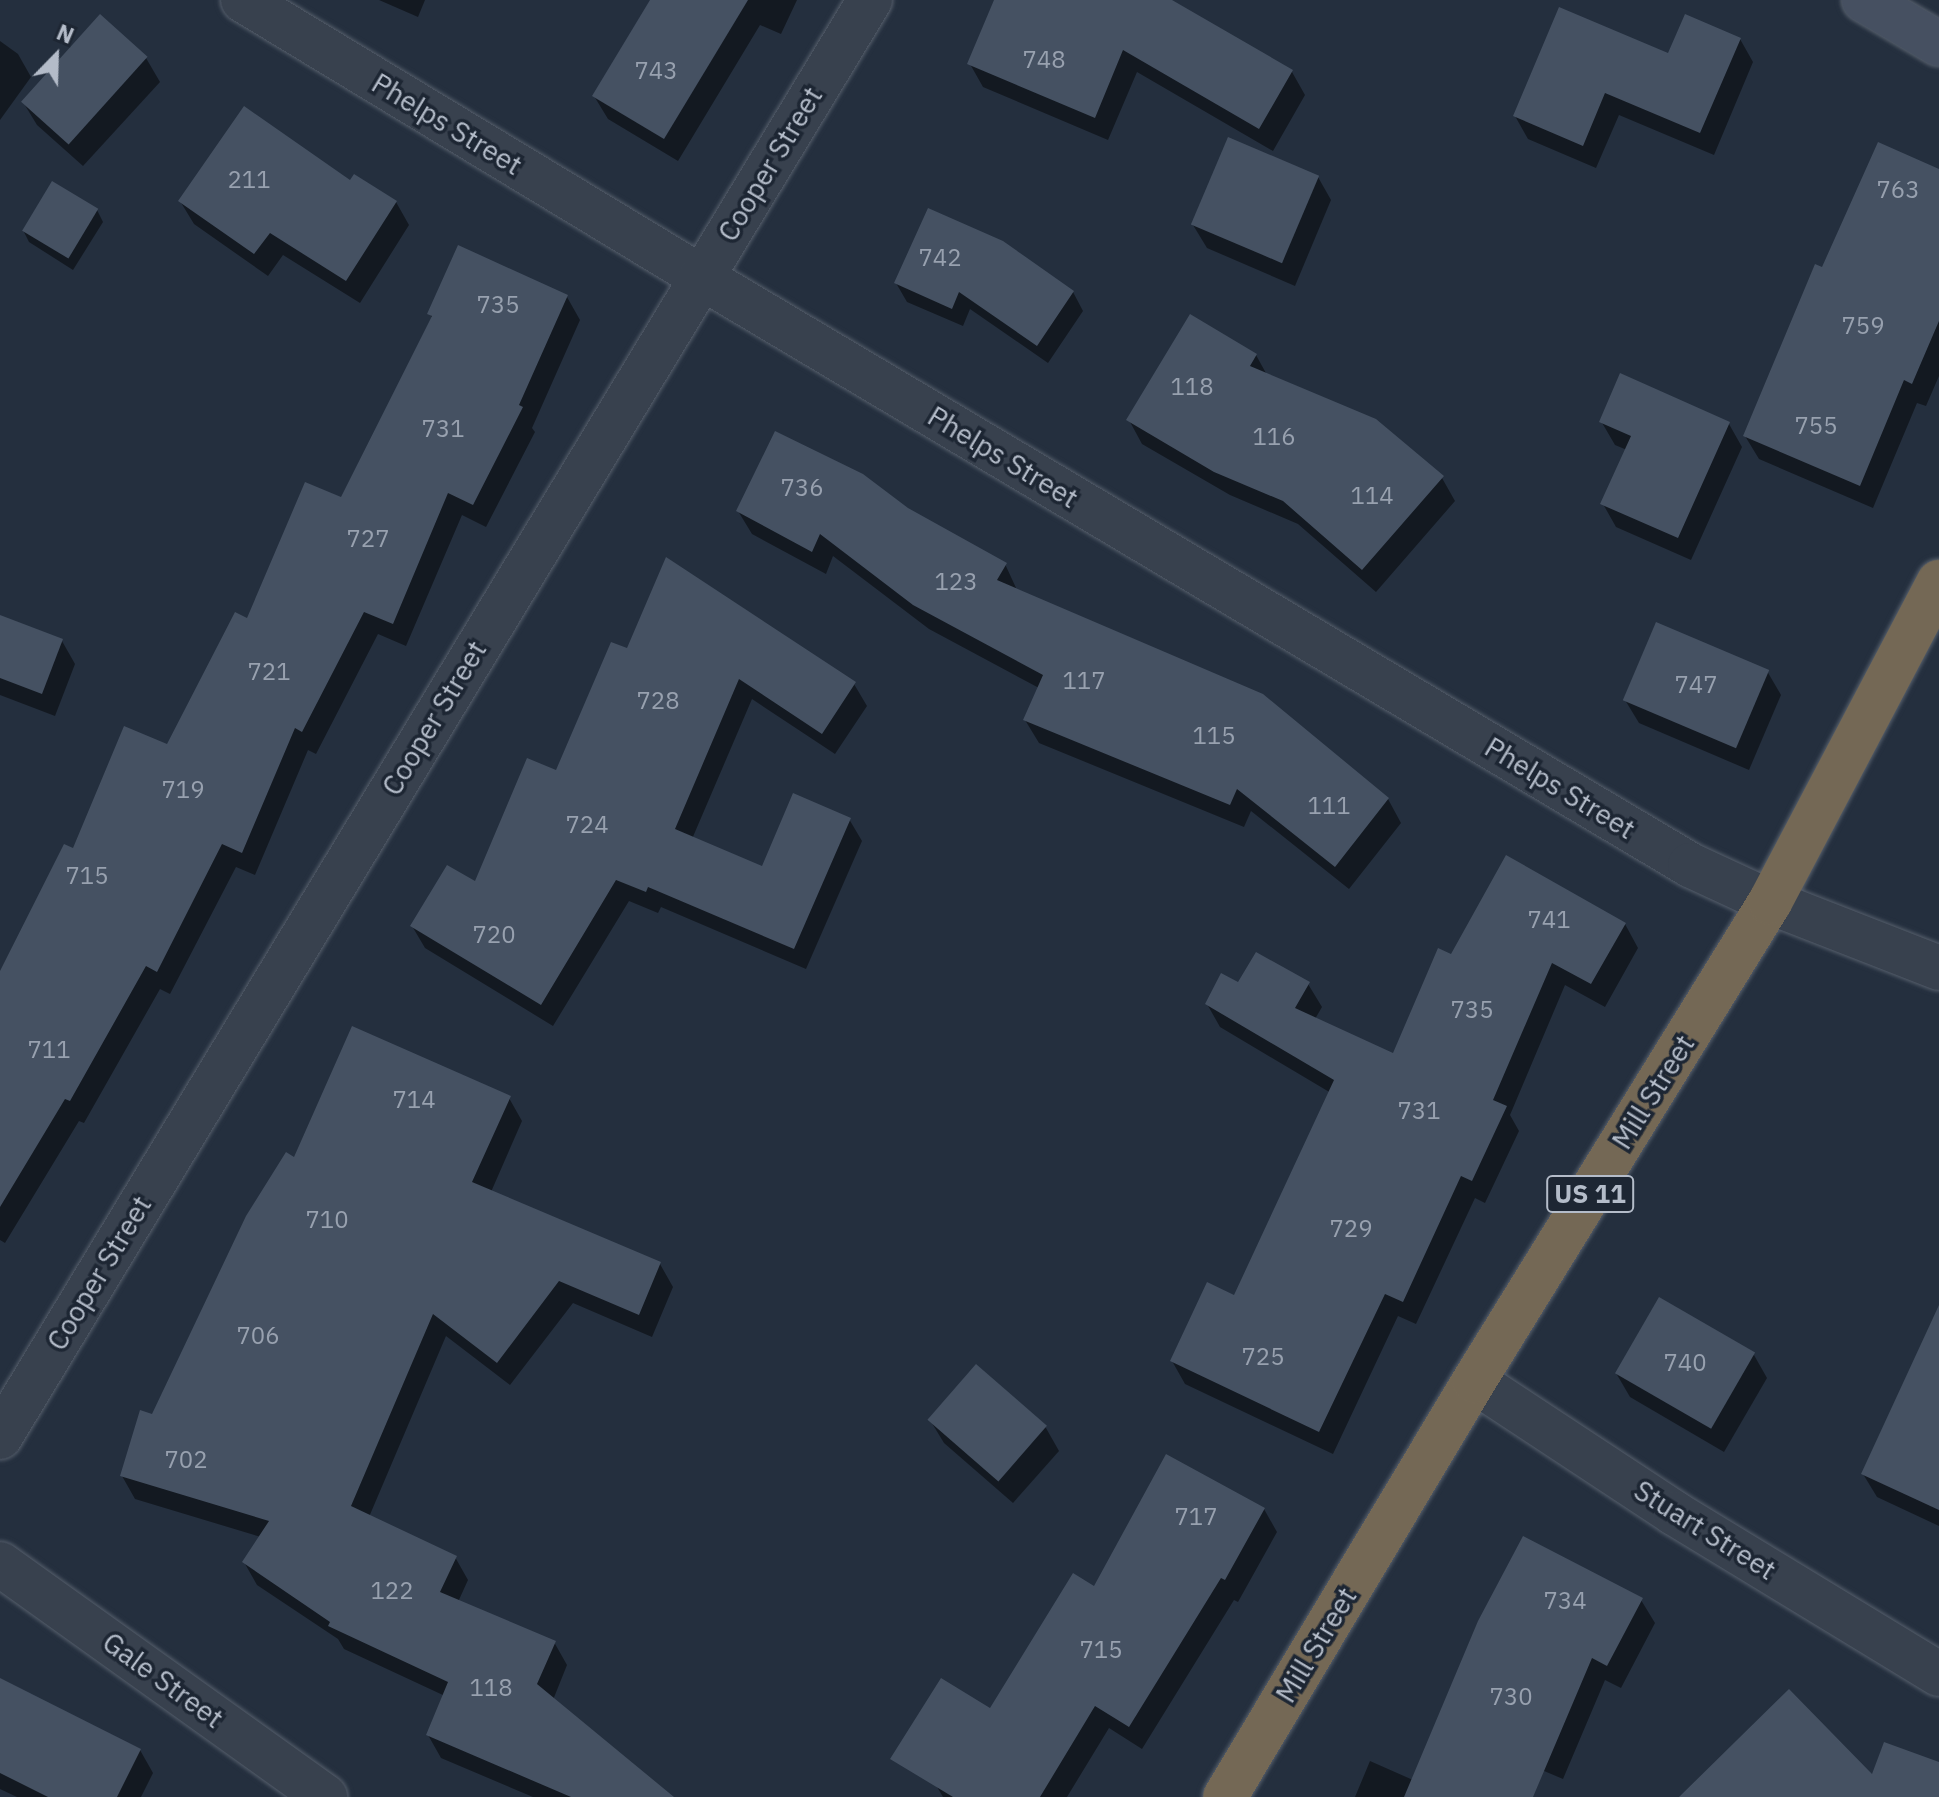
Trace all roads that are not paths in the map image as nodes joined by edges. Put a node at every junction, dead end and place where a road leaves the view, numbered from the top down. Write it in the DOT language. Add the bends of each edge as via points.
graph roads {
  1 [pos="243,0"];
  2 [pos="870,0"];
  3 [pos="1864,0"];
  4 [pos="1939,44"];
  5 [pos="701,277"];
  6 [pos="1939,582"];
  7 [pos="1770,902"];
  8 [pos="1939,968"];
  9 [pos="1474,1381"];
  10 [pos="0,1437"];
  11 [pos="0,1564"];
  12 [pos="1939,1674"];
  13 [pos="325,1797"];
  14 [pos="1225,1797"];
  1 -- 5 [label="street, Phelps Street"];
  2 -- 5 [label="street, Cooper Street"];
  3 -- 4 [label="street"];
  5 -- 7 [label="street, Phelps Street" via="1690,865"];
  5 -- 10 [label="street, Cooper Street"];
  6 -- 7 [label="highway, Mill Street / US 11"];
  7 -- 8 [label="street, Phelps Street"];
  7 -- 9 [label="highway, Mill Street / US 11"];
  9 -- 12 [label="street, Stuart Street" via="1674,1513"];
  9 -- 14 [label="highway, Mill Street / US 11"];
  11 -- 13 [label="street, Gale Street"];
}
